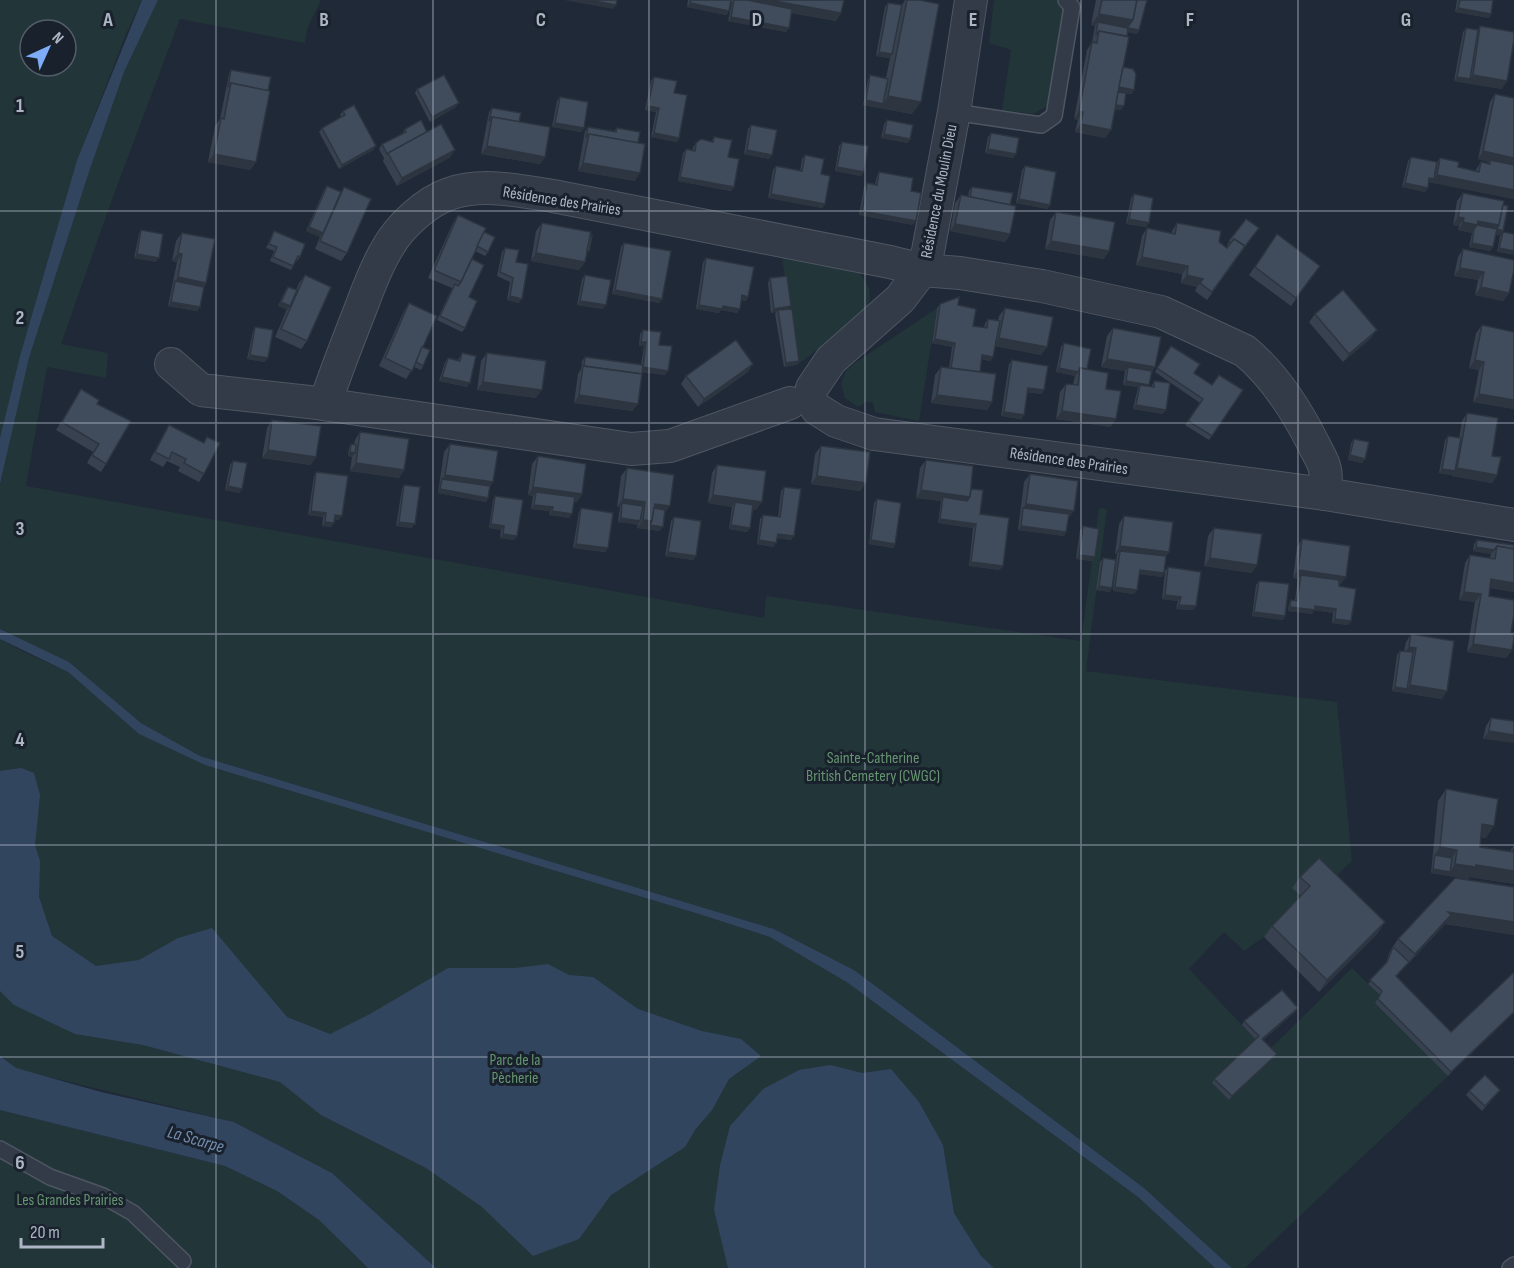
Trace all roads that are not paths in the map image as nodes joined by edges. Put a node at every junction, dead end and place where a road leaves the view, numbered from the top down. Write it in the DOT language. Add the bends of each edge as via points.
graph roads {
  1 [pos="970,0"];
  2 [pos="1066,0"];
  3 [pos="954,112"];
  4 [pos="922,270"];
  5 [pos="171,364"];
  6 [pos="806,400"];
  7 [pos="325,404"];
  8 [pos="1325,494"];
  9 [pos="1514,525"];
  10 [pos="0,1149"];
  11 [pos="183,1261"];
  12 [pos="1514,1265"];
  13 [pos="1510,1268"];
  1 -- 3 [label="street, Résidence du Moulin Dieu"];
  2 -- 3 [label="lane, Résidence du Moulin Dieu" via="1072,7 1054,116 1041,125"];
  3 -- 4 [label="street, Résidence du Moulin Dieu"];
  4 -- 6 [label="street" via="900,298 831,360"];
  4 -- 7 [label="street, Résidence des Prairies" via="553,196 472,188 449,193 414,216 388,246"];
  4 -- 8 [label="street, Résidence des Prairies" via="1042,286 1161,312 1245,351 1304,423 1324,467"];
  5 -- 7 [label="street" via="201,390"];
  6 -- 7 [label="street" via="670,446 631,449"];
  6 -- 8 [label="street, Résidence des Prairies" via="836,421 874,434"];
  8 -- 9 [label="street, Résidence des Prairies"];
  10 -- 11 [label="lane" via="50,1177 104,1197 133,1213"];
  12 -- 13 [label="lane"];
}
